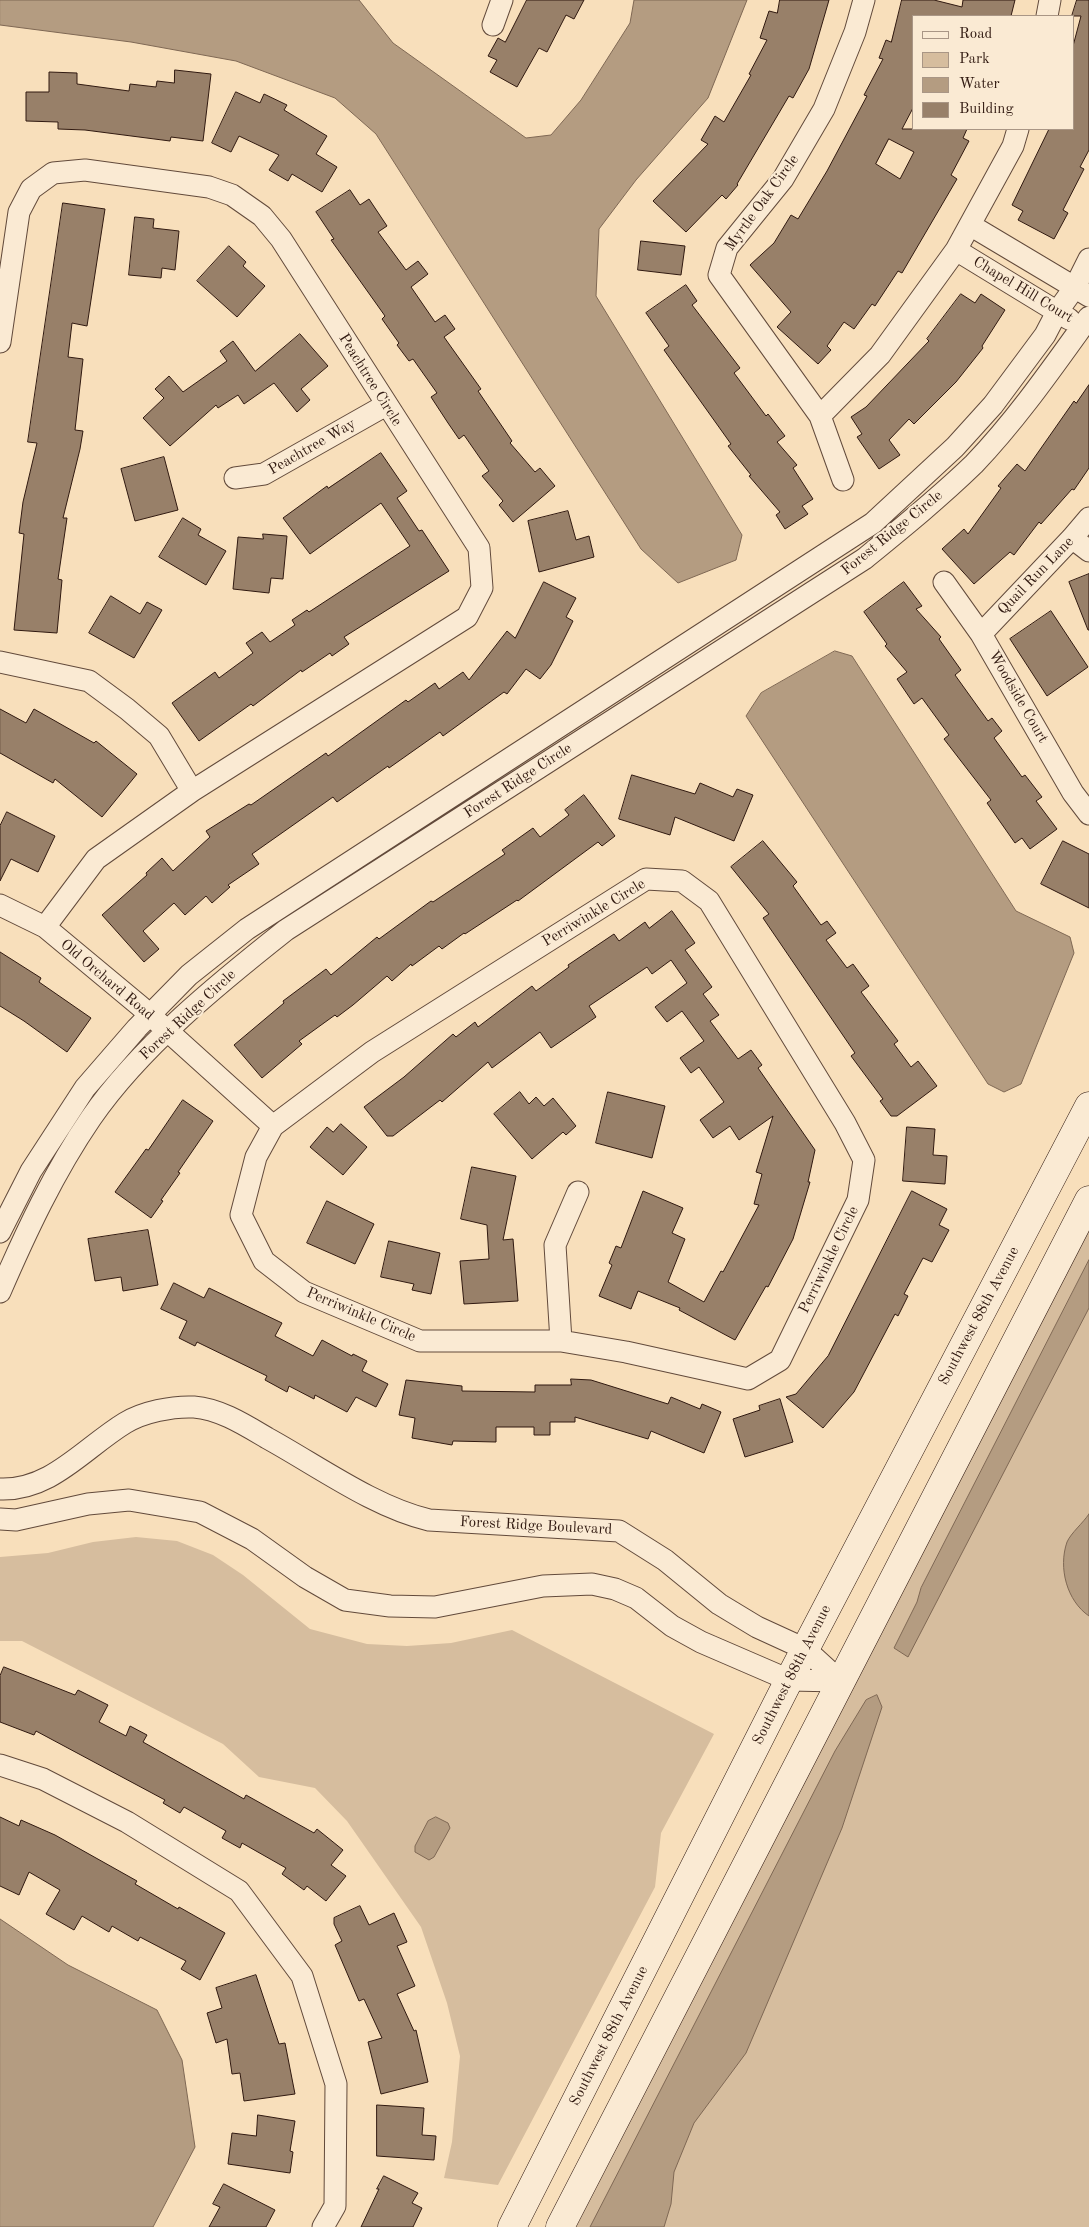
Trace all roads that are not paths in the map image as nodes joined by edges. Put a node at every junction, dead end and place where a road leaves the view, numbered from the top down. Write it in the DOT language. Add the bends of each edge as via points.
graph roads {
  1 [pos="502,0"];
  2 [pos="864,0"];
  3 [pos="1050,0"];
  4 [pos="1047,15"];
  5 [pos="493,25"];
  6 [pos="1018,130"];
  7 [pos="970,225"];
  8 [pos="956,250"];
  9 [pos="1089,259"];
  10 [pos="1082,292"];
  11 [pos="1057,312"];
  12 [pos="1087,324"];
  13 [pos="0,342"];
  14 [pos="386,405"];
  15 [pos="820,416"];
  16 [pos="235,478"];
  17 [pos="842,480"];
  18 [pos="1089,518"];
  19 [pos="1072,538"];
  20 [pos="1089,551"];
  21 [pos="944,582"];
  22 [pos="981,634"];
  23 [pos="0,662"];
  24 [pos="192,791"];
  25 [pos="1089,814"];
  26 [pos="0,905"];
  27 [pos="45,927"];
  28 [pos="150,1016"];
  29 [pos="168,1032"];
  30 [pos="1085,1121"];
  31 [pos="273,1126"];
  32 [pos="578,1192"];
  33 [pos="1089,1200"];
  34 [pos="0,1232"];
  35 [pos="0,1292"];
  36 [pos="560,1341"];
  37 [pos="0,1489"];
  38 [pos="0,1519"];
  39 [pos="805,1649"];
  40 [pos="789,1680"];
  41 [pos="840,1681"];
  42 [pos="0,1765"];
  43 [pos="323,2227"];
  44 [pos="512,2227"];
  45 [pos="560,2227"];
  1 -- 5 [label="street"];
  2 -- 15 [label="street, Myrtle Oak Circle" via="855,32 824,109 783,179 727,248 719,275"];
  3 -- 4 [label="street"];
  6 -- 7 [label="street" via="1013,146"];
  7 -- 8 [label="street"];
  7 -- 10 [label="street, Chapel Hill Court"];
  8 -- 11 [label="street, Chapel Hill Court"];
  8 -- 15 [label="street" via="880,354"];
  9 -- 10 [label="street, Forest Ridge Circle"];
  10 -- 11 [label="street, Forest Ridge Circle"];
  11 -- 12 [label="street, Chapel Hill Court"];
  11 -- 28 [label="street, Forest Ridge Circle" via="1045,335 993,405 955,448 873,523 247,929 188,975"];
  12 -- 29 [label="street, Forest Ridge Circle" via="1014,418 975,462 929,507 864,559 286,930 224,978"];
  13 -- 14 [label="street, Peachtree Circle" via="19,212 31,189 53,173 85,170 209,187 232,195 262,216 281,239"];
  14 -- 16 [label="street, Peachtree Way" via="264,474"];
  14 -- 24 [label="street, Peachtree Circle" via="479,548 482,588 468,616"];
  15 -- 17 [label="street, Myrtle Oak Circle"];
  18 -- 19 [label="street, Quail Run Lane"];
  19 -- 20 [label="street"];
  19 -- 22 [label="street, Quail Run Lane"];
  21 -- 22 [label="street, Woodside Court"];
  22 -- 25 [label="street, Woodside Court" via="1073,794"];
  23 -- 24 [label="street" via="89,681 159,736"];
  24 -- 27 [label="street, Peachtree Circle" via="96,859"];
  26 -- 27 [label="street, Old Orchard Road"];
  27 -- 28 [label="street, Old Orchard Road"];
  28 -- 29 [label="street, Old Orchard Road"];
  28 -- 34 [label="street, Forest Ridge Circle" via="85,1088 32,1171"];
  29 -- 31 [label="street, Old Orchard Road"];
  29 -- 35 [label="street, Forest Ridge Circle" via="146,1052 92,1117 54,1177"];
  30 -- 39 [label="main road, Southwest 88th Avenue"];
  31 -- 36 [label="street, Perriwinkle Circle" via="256,1157 241,1215 264,1261 304,1292 420,1341"];
  31 -- 36 [label="street, Perriwinkle Circle" via="372,1052 646,878 682,881 709,901 845,1123 864,1160 858,1200 780,1360 748,1379"];
  32 -- 36 [label="street" via="555,1245"];
  33 -- 41 [label="main road"];
  37 -- 39 [label="street, Forest Ridge Boulevard" via="37,1484 72,1463 126,1422 153,1411 193,1407 212,1410 406,1514 429,1520 620,1531 665,1560 720,1604"];
  38 -- 40 [label="street" via="16,1520 88,1504 129,1500 200,1512 252,1539 346,1600 390,1606 435,1607 543,1586 592,1584 636,1598 672,1626 701,1642"];
  39 -- 40 [label="main road, Southwest 88th Avenue"];
  39 -- 41 [label="street, Forest Ridge Boulevard"];
  40 -- 41 [label="street"];
  40 -- 44 [label="main road, Southwest 88th Avenue"];
  41 -- 45 [label="main road"];
  42 -- 43 [label="street" via="44,1779 127,1822 239,1891 302,1976 336,2084 334,2206"];
}
